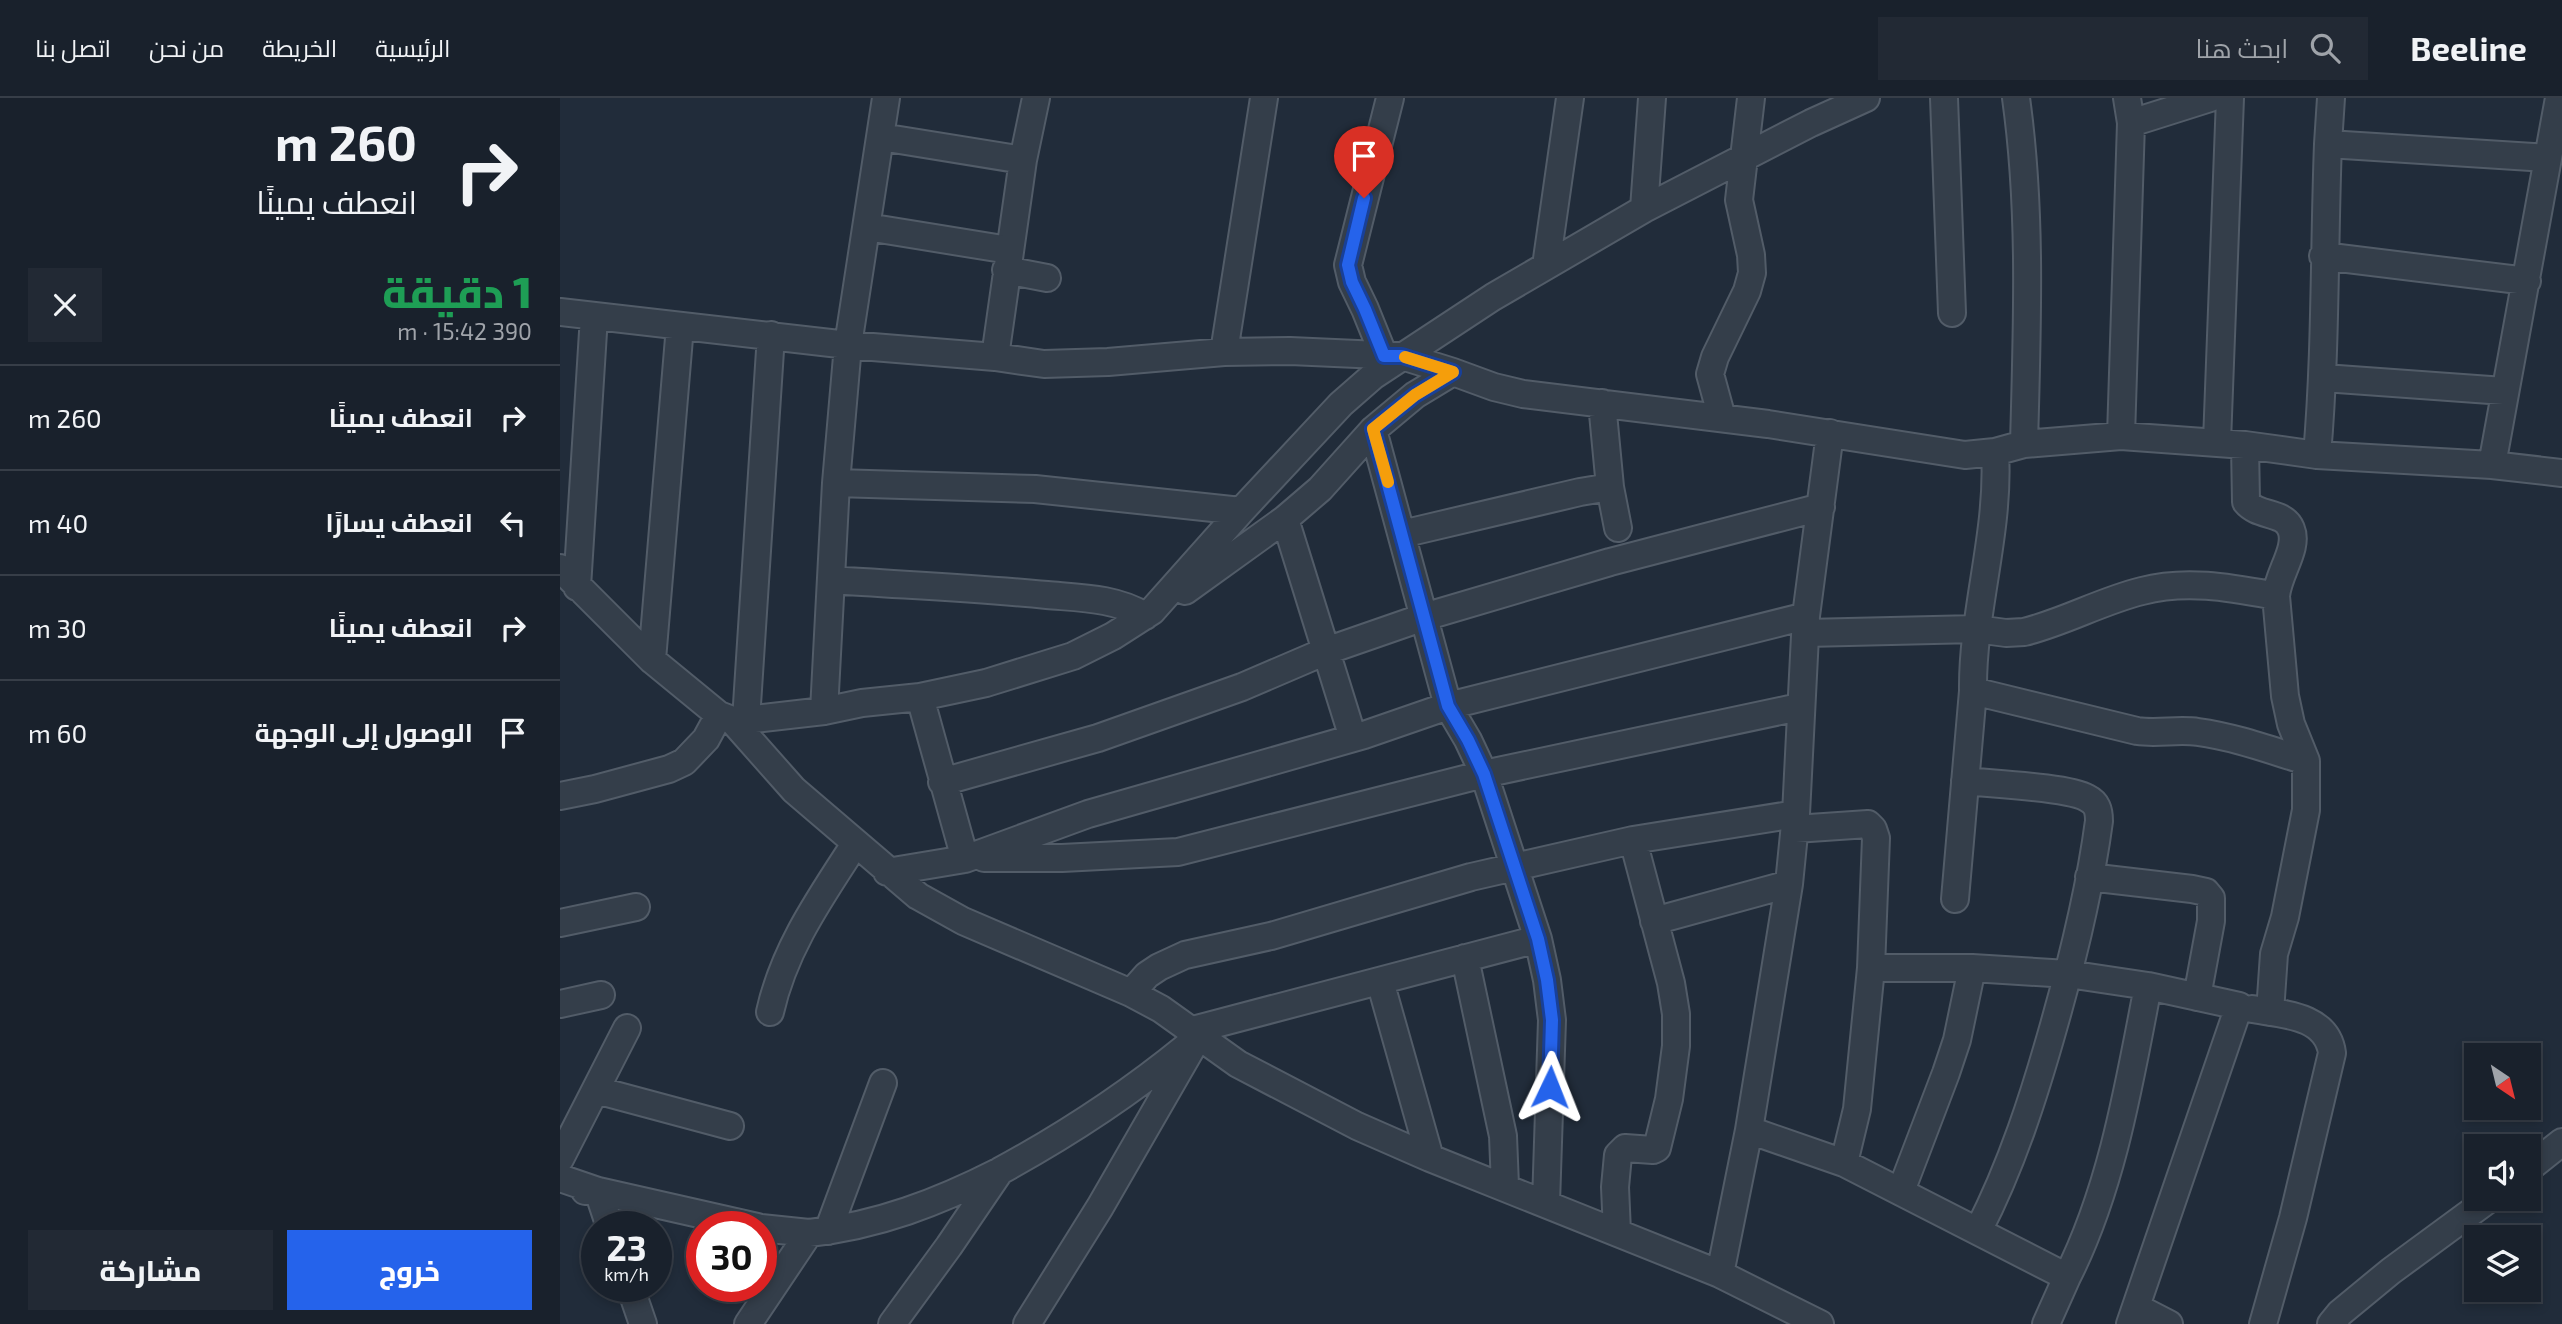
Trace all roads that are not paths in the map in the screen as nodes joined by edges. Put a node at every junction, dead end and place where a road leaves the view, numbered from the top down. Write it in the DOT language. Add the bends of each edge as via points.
graph roads {
  1 [pos="886,98"];
  2 [pos="1036,98"];
  3 [pos="1264,98"];
  4 [pos="1570,98"];
  5 [pos="1652,98"];
  6 [pos="1866,98"];
  7 [pos="1944,98"];
  8 [pos="2016,98"];
  9 [pos="2210,98"];
  10 [pos="2230,98"];
  11 [pos="2330,98"];
  12 [pos="2558,98"];
  13 [pos="1383,99"];
  14 [pos="1747,99"];
  15 [pos="2129,110"];
  16 [pos="881,137"];
  17 [pos="2328,144"];
  18 [pos="1743,158"];
  19 [pos="2549,158"];
  20 [pos="1023,160"];
  21 [pos="1644,209"];
  22 [pos="867,227"];
  23 [pos="2323,256"];
  24 [pos="1007,260"];
  25 [pos="1546,266"];
  26 [pos="1047,278"];
  27 [pos="2527,281"];
  28 [pos="560,312"];
  29 [pos="1952,313"];
  30 [pos="594,316"];
  31 [pos="680,326"];
  32 [pos="771,335"];
  33 [pos="848,345"];
  34 [pos="1224,352"];
  35 [pos="1393,356"];
  36 [pos="995,358"];
  37 [pos="1453,372"];
  38 [pos="2324,378"];
  39 [pos="2504,391"];
  40 [pos="1602,403"];
  41 [pos="1722,418"];
  42 [pos="1373,429"];
  43 [pos="1830,433"];
  44 [pos="2121,436"];
  45 [pos="2217,442"];
  46 [pos="2024,444"];
  47 [pos="2245,445"];
  48 [pos="1995,452"];
  49 [pos="2317,455"];
  50 [pos="2492,465"];
  51 [pos="2562,473"];
  52 [pos="836,483"];
  53 [pos="1610,487"];
  54 [pos="1821,507"];
  55 [pos="1241,511"];
  56 [pos="1285,519"];
  57 [pos="1618,527"];
  58 [pos="1402,534"];
  59 [pos="568,578"];
  60 [pos="832,580"];
  61 [pos="2276,596"];
  62 [pos="1149,614"];
  63 [pos="1424,617"];
  64 [pos="1806,624"];
  65 [pos="1976,629"];
  66 [pos="1326,651"];
  67 [pos="653,660"];
  68 [pos="1973,691"];
  69 [pos="920,697"];
  70 [pos="1448,706"];
  71 [pos="1799,707"];
  72 [pos="824,711"];
  73 [pos="732,719"];
  74 [pos="1353,738"];
  75 [pos="2306,761"];
  76 [pos="1484,774"];
  77 [pos="1965,781"];
  78 [pos="942,782"];
  79 [pos="560,796"];
  80 [pos="1795,822"];
  81 [pos="1633,840"];
  82 [pos="855,844"];
  83 [pos="965,859"];
  84 [pos="1515,869"];
  85 [pos="887,872"];
  86 [pos="2089,877"];
  87 [pos="1789,884"];
  88 [pos="1955,899"];
  89 [pos="636,907"];
  90 [pos="1654,921"];
  91 [pos="560,923"];
  92 [pos="1538,939"];
  93 [pos="1465,958"];
  94 [pos="1871,968"];
  95 [pos="1972,968"];
  96 [pos="2068,974"];
  97 [pos="1380,981"];
  98 [pos="2148,986"];
  99 [pos="1130,993"];
  100 [pos="601,995"];
  101 [pos="2197,997"];
  102 [pos="560,1004"];
  103 [pos="2239,1006"];
  104 [pos="770,1012"];
  105 [pos="2270,1012"];
  106 [pos="627,1028"];
  107 [pos="1193,1034"];
  108 [pos="883,1083"];
  109 [pos="596,1090"];
  110 [pos="730,1126"];
  111 [pos="1749,1130"];
  112 [pos="2562,1142"];
  113 [pos="1430,1158"];
  114 [pos="2541,1159"];
  115 [pos="560,1160"];
  116 [pos="1844,1163"];
  117 [pos="1000,1171"];
  118 [pos="560,1178"];
  119 [pos="1505,1186"];
  120 [pos="598,1191"];
  121 [pos="1901,1191"];
  122 [pos="560,1192"];
  123 [pos="1546,1203"];
  124 [pos="605,1211"];
  125 [pos="687,1211"];
  126 [pos="2473,1211"];
  127 [pos="777,1228"];
  128 [pos="1978,1231"];
  129 [pos="819,1232"];
  130 [pos="1617,1232"];
  131 [pos="1720,1274"];
  132 [pos="2067,1278"];
  133 [pos="635,1302"];
  134 [pos="2133,1315"];
  135 [pos="904,1320"];
  136 [pos="643,1324"];
  137 [pos="747,1324"];
  138 [pos="1027,1324"];
  139 [pos="1820,1324"];
  140 [pos="2046,1324"];
  141 [pos="2169,1324"];
  142 [pos="2263,1324"];
  143 [pos="2331,1324"];
  1 -- 16 [label="street"];
  2 -- 20 [label="street"];
  3 -- 34 [label="street"];
  4 -- 25 [label="street"];
  5 -- 21 [label="street"];
  6 -- 18 [label="street"];
  7 -- 29 [label="street"];
  8 -- 46 [label="street" via="2024,164 2027,274"];
  9 -- 15 [label="street"];
  10 -- 45 [label="street"];
  11 -- 17 [label="street"];
  12 -- 19 [label="street"];
  13 -- 35 [label="street" via="1348,265 1365,309"];
  14 -- 18 [label="street"];
  15 -- 44 [label="street"];
  16 -- 20 [label="street"];
  16 -- 22 [label="street"];
  17 -- 19 [label="street"];
  17 -- 23 [label="street"];
  18 -- 21 [label="street"];
  18 -- 41 [label="street" via="1738,201 1752,273 1710,374"];
  19 -- 27 [label="street"];
  20 -- 24 [label="street"];
  21 -- 25 [label="street"];
  22 -- 24 [label="street"];
  22 -- 33 [label="street"];
  23 -- 27 [label="street"];
  23 -- 38 [label="street"];
  24 -- 26 [label="street"];
  24 -- 36 [label="street"];
  25 -- 35 [label="street"];
  27 -- 39 [label="street"];
  28 -- 30 [label="street"];
  30 -- 31 [label="street"];
  30 -- 59 [label="street"];
  31 -- 32 [label="street"];
  31 -- 67 [label="street"];
  32 -- 33 [label="street"];
  32 -- 73 [label="street"];
  33 -- 36 [label="street"];
  33 -- 52 [label="street"];
  34 -- 35 [label="street"];
  34 -- 36 [label="street" via="1045,364"];
  35 -- 37 [label="street"];
  35 -- 55 [label="street" via="1341,404"];
  37 -- 40 [label="street" via="1523,394"];
  37 -- 42 [label="street"];
  38 -- 39 [label="street"];
  38 -- 49 [label="street"];
  39 -- 50 [label="street"];
  40 -- 41 [label="street"];
  40 -- 53 [label="street"];
  41 -- 43 [label="street"];
  42 -- 56 [label="street" via="1320,489"];
  42 -- 58 [label="street"];
  43 -- 48 [label="street" via="1953,454"];
  43 -- 54 [label="street"];
  44 -- 45 [label="street"];
  44 -- 46 [label="street"];
  45 -- 47 [label="street"];
  46 -- 48 [label="street"];
  47 -- 49 [label="street"];
  47 -- 61 [label="street" via="2246,502 2256,511 2283,519 2294,536"];
  48 -- 65 [label="street" via="1996,491"];
  49 -- 50 [label="street"];
  50 -- 51 [label="street"];
  52 -- 55 [label="street" via="1035,489"];
  52 -- 60 [label="street"];
  53 -- 57 [label="street"];
  53 -- 58 [label="street"];
  54 -- 63 [label="street" via="1637,554"];
  54 -- 64 [label="street"];
  55 -- 62 [label="street"];
  56 -- 62 [label="street"];
  56 -- 66 [label="street"];
  58 -- 63 [label="street"];
  59 -- 67 [label="street"];
  60 -- 62 [label="street" via="1112,601"];
  60 -- 72 [label="street"];
  61 -- 65 [label="street" via="2224,586 2176,586 2143,590 2024,632"];
  61 -- 75 [label="street" via="2285,696"];
  62 -- 69 [label="street" via="1073,656 986,683"];
  63 -- 66 [label="street"];
  63 -- 70 [label="street"];
  64 -- 65 [label="street"];
  64 -- 70 [label="street"];
  64 -- 71 [label="street"];
  65 -- 68 [label="street"];
  66 -- 74 [label="street"];
  66 -- 78 [label="street" via="1242,687 1098,738"];
  67 -- 73 [label="street"];
  68 -- 75 [label="street" via="2137,731 2221,736"];
  68 -- 77 [label="street"];
  69 -- 72 [label="street"];
  69 -- 78 [label="street"];
  70 -- 74 [label="street"];
  70 -- 76 [label="street"];
  71 -- 76 [label="street"];
  71 -- 80 [label="street"];
  72 -- 73 [label="street"];
  73 -- 79 [label="street" via="684,762 669,769"];
  73 -- 82 [label="street" via="793,790"];
  74 -- 83 [label="street" via="1088,814"];
  75 -- 105 [label="street" via="2306,810 2274,954"];
  76 -- 83 [label="street" via="1178,852"];
  76 -- 84 [label="street"];
  77 -- 86 [label="street" via="2074,793 2094,803 2099,821"];
  77 -- 88 [label="street"];
  78 -- 83 [label="street"];
  80 -- 81 [label="street"];
  80 -- 87 [label="street"];
  80 -- 94 [label="street" via="1868,824 1872,828 1876,871"];
  81 -- 84 [label="street"];
  81 -- 90 [label="street"];
  82 -- 85 [label="street"];
  82 -- 104 [label="street" via="796,938"];
  83 -- 85 [label="street"];
  84 -- 92 [label="street"];
  84 -- 99 [label="street" via="1185,955 1147,975"];
  85 -- 99 [label="street" via="963,921"];
  86 -- 96 [label="street"];
  86 -- 101 [label="street" via="2206,892 2211,898 2211,921"];
  87 -- 90 [label="street"];
  87 -- 111 [label="street"];
  89 -- 91 [label="street"];
  90 -- 130 [label="street" via="1676,1014 1676,1046 1657,1149 1625,1148 1618,1155"];
  92 -- 93 [label="street"];
  92 -- 123 [label="street" via="1552,1020"];
  93 -- 97 [label="street"];
  93 -- 119 [label="street" via="1503,1136"];
  94 -- 95 [label="street"];
  94 -- 116 [label="street" via="1857,1109"];
  95 -- 96 [label="street"];
  95 -- 121 [label="street" via="1946,1073"];
  96 -- 98 [label="street"];
  96 -- 128 [label="street" via="2011,1160"];
  97 -- 107 [label="street"];
  97 -- 113 [label="street"];
  98 -- 101 [label="street"];
  98 -- 132 [label="street" via="2097,1211"];
  99 -- 107 [label="street"];
  100 -- 102 [label="street"];
  101 -- 103 [label="street"];
  103 -- 105 [label="street"];
  103 -- 134 [label="street"];
  105 -- 142 [label="street" via="2317,1026 2328,1038 2332,1053"];
  106 -- 109 [label="street"];
  107 -- 113 [label="street" via="1298,1097"];
  107 -- 117 [label="street" via="1136,1088"];
  107 -- 138 [label="street" via="1100,1207"];
  108 -- 129 [label="street"];
  109 -- 110 [label="street"];
  109 -- 115 [label="street"];
  111 -- 116 [label="street"];
  111 -- 131 [label="street"];
  112 -- 114 [label="street"];
  113 -- 119 [label="street"];
  116 -- 121 [label="street"];
  117 -- 129 [label="street" via="893,1217"];
  117 -- 135 [label="street"];
  118 -- 120 [label="street"];
  119 -- 123 [label="street"];
  120 -- 122 [label="street"];
  120 -- 124 [label="street"];
  120 -- 125 [label="street"];
  121 -- 128 [label="street"];
  123 -- 130 [label="street"];
  126 -- 143 [label="street" via="2391,1271"];
  127 -- 129 [label="street"];
  128 -- 132 [label="street"];
  129 -- 137 [label="street"];
  130 -- 131 [label="street"];
  131 -- 139 [label="street"];
  132 -- 140 [label="street"];
  133 -- 136 [label="street"];
  134 -- 141 [label="street"];
}
